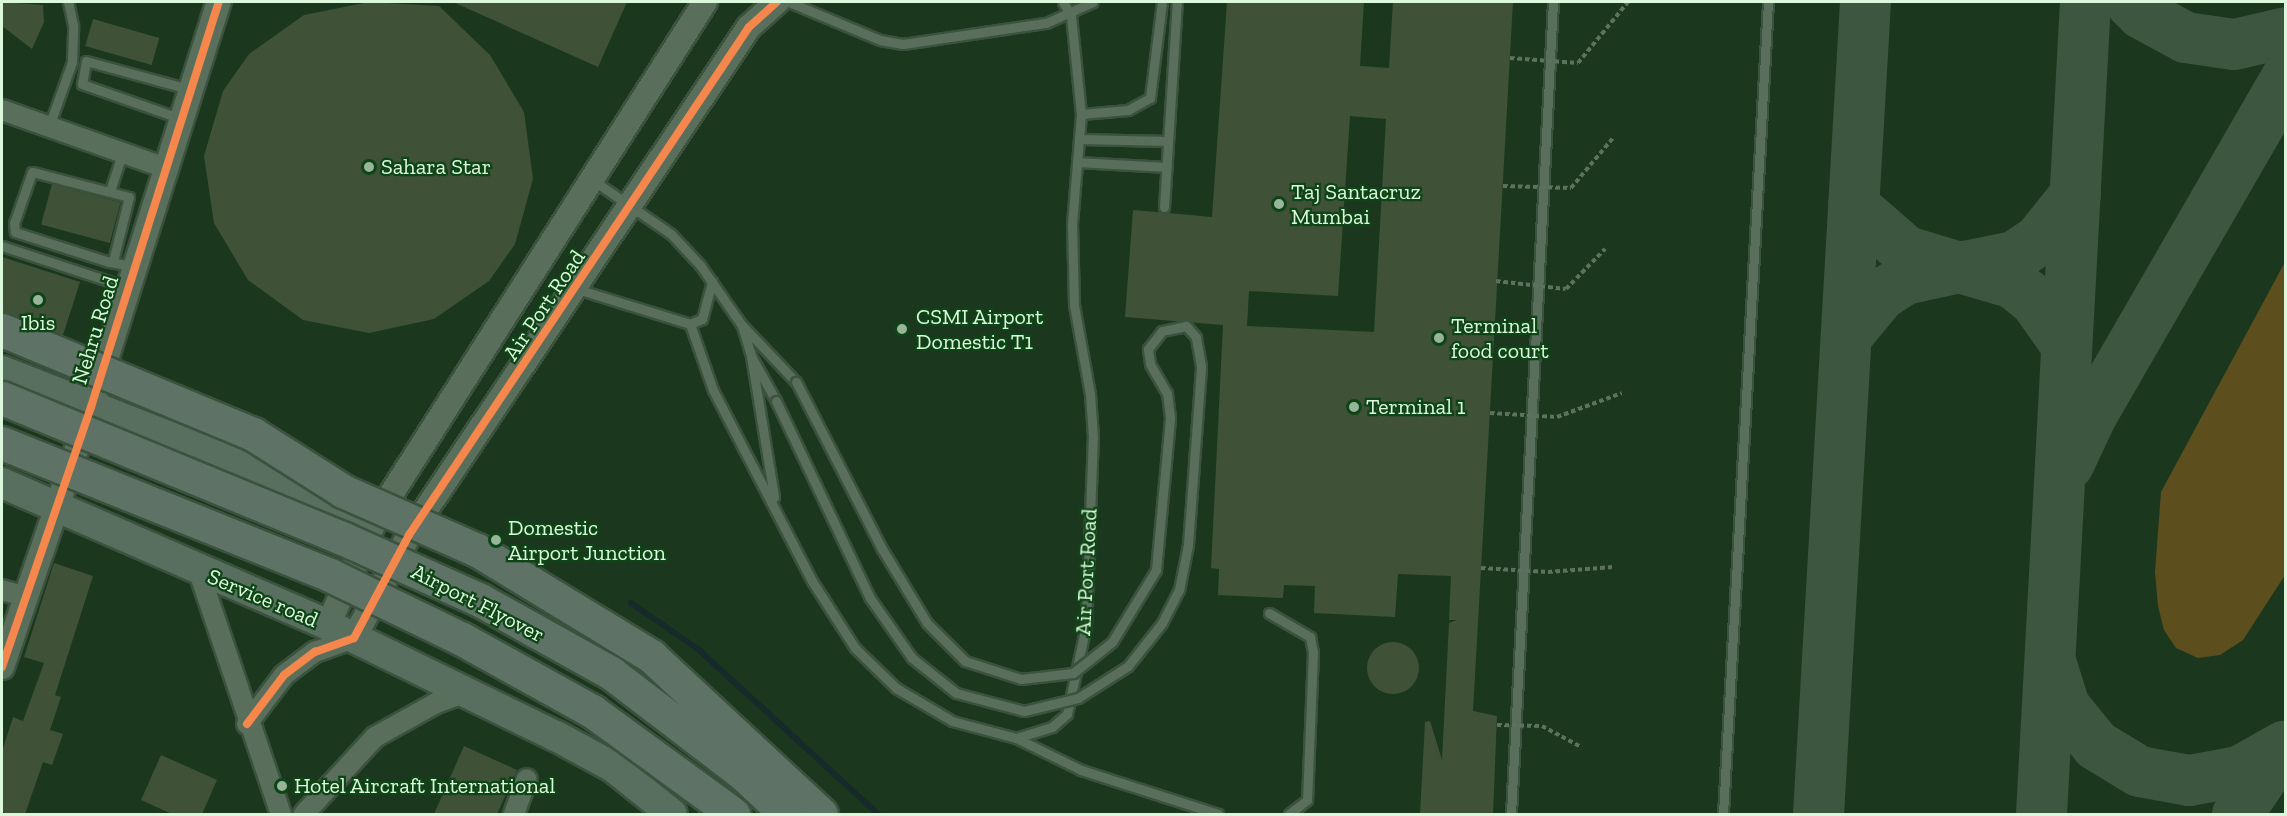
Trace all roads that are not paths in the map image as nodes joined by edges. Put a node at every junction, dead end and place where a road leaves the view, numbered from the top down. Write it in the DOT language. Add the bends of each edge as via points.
graph roads {
  1 [pos="68,2"];
  2 [pos="219,2"];
  3 [pos="705,2"];
  4 [pos="777,2"];
  5 [pos="789,2"];
  6 [pos="1063,2"];
  7 [pos="1093,2"];
  8 [pos="1162,2"];
  9 [pos="1177,2"];
  10 [pos="1553,2"];
  11 [pos="1768,2"];
  12 [pos="1071,15"];
  13 [pos="189,89"];
  14 [pos="2,110"];
  15 [pos="1082,114"];
  16 [pos="179,118"];
  17 [pos="48,129"];
  18 [pos="1079,139"];
  19 [pos="1168,141"];
  20 [pos="122,154"];
  21 [pos="1077,162"];
  22 [pos="1167,166"];
  23 [pos="163,167"];
  24 [pos="594,181"];
  25 [pos="110,191"];
  26 [pos="631,206"];
  27 [pos="1164,207"];
  28 [pos="2,246"];
  29 [pos="124,271"];
  30 [pos="712,281"];
  31 [pos="577,289"];
  32 [pos="2,322"];
  33 [pos="690,324"];
  34 [pos="741,324"];
  35 [pos="2,330"];
  36 [pos="63,342"];
  37 [pos="751,356"];
  38 [pos="2,370"];
  39 [pos="2,398"];
  40 [pos="91,407"];
  41 [pos="2,443"];
  42 [pos="2,483"];
  43 [pos="775,505"];
  44 [pos="58,507"];
  45 [pos="376,518"];
  46 [pos="409,535"];
  47 [pos="199,572"];
  48 [pos="2,591"];
  49 [pos="27,597"];
  50 [pos="1269,613"];
  51 [pos="341,632"];
  52 [pos="2,667"];
  53 [pos="464,693"];
  54 [pos="247,724"];
  55 [pos="1016,738"];
  56 [pos="527,779"];
  57 [pos="281,814"];
  58 [pos="304,814"];
  59 [pos="514,814"];
  60 [pos="672,814"];
  61 [pos="733,814"];
  62 [pos="786,814"];
  63 [pos="821,814"];
  64 [pos="841,814"];
  65 [pos="1218,814"];
  66 [pos="1289,814"];
  67 [pos="1511,814"];
  68 [pos="1723,814"];
  1 -- 17 [label="lane" via="74,25 72,62"];
  2 -- 13 [label="street, Nehru Road"];
  3 -- 24 [label="street, Air Port Road"];
  4 -- 26 [label="street, Air Port Road" via="749,27"];
  5 -- 12 [label="lane" via="880,40 903,44"];
  6 -- 12 [label="lane, Air Port Road"];
  7 -- 12 [label="lane"];
  8 -- 15 [label="lane" via="1150,98 1128,110"];
  9 -- 19 [label="lane"];
  10 -- 67 [label="lane"];
  11 -- 68 [label="lane"];
  12 -- 15 [label="lane, Air Port Road"];
  13 -- 16 [label="street, Nehru Road"];
  13 -- 16 [label="lane" via="86,61 82,84"];
  14 -- 17 [label="street"];
  15 -- 18 [label="lane, Air Port Road"];
  16 -- 23 [label="street, Nehru Road"];
  17 -- 20 [label="street"];
  18 -- 19 [label="lane"];
  18 -- 21 [label="lane, Air Port Road"];
  19 -- 22 [label="lane"];
  20 -- 23 [label="street"];
  20 -- 25 [label="lane"];
  21 -- 22 [label="lane"];
  21 -- 55 [label="lane, Air Port Road" via="1074,305 1090,394 1093,437 1086,626 1067,714 1052,727"];
  22 -- 27 [label="lane"];
  23 -- 29 [label="street, Nehru Road"];
  24 -- 26 [label="lane"];
  24 -- 45 [label="street, Air Port Road"];
  25 -- 29 [label="lane" via="131,200"];
  25 -- 29 [label="lane" via="33,171 13,227 18,233"];
  26 -- 30 [label="lane" via="671,234"];
  26 -- 31 [label="street, Air Port Road"];
  28 -- 29 [label="lane"];
  29 -- 40 [label="street, Nehru Road"];
  30 -- 33 [label="lane" via="702,319"];
  30 -- 34 [label="lane"];
  31 -- 33 [label="lane, Air Port Road"];
  31 -- 46 [label="street, Air Port Road"];
  32 -- 36 [label="lane"];
  33 -- 43 [label="lane" via="713,390"];
  34 -- 37 [label="lane"];
  34 -- 37 [label="lane, bridge" via="796,382 882,549 927,623 965,661 1020,679 1072,673 1113,642 1156,570 1170,418 1167,393 1150,364 1148,349 1162,331 1186,326 1196,336 1201,366 1188,546 1179,590 1162,623 1128,666 1078,698 1024,711 956,693 912,658 870,598"];
  35 -- 63 [label="highway, bridge" via="253,434 343,491 477,550 651,656"];
  37 -- 43 [label="lane"];
  38 -- 40 [label="main road"];
  39 -- 62 [label="highway, Airport Flyover, bridge" via="342,537 480,600 611,673 742,773"];
  40 -- 44 [label="street, Nehru Road"];
  40 -- 45 [label="main road"];
  41 -- 61 [label="highway, Airport Flyover, bridge" via="330,575 462,639 592,711"];
  42 -- 44 [label="main road, Service road"];
  43 -- 55 [label="lane" via="828,610 855,648 896,688 952,721"];
  44 -- 47 [label="main road, Service road"];
  44 -- 49 [label="street, Nehru Road"];
  45 -- 46 [label="main road"];
  45 -- 51 [label="street, Air Port Road"];
  46 -- 51 [label="street, Air Port Road"];
  46 -- 64 [label="main road" via="501,574 632,654 796,771"];
  47 -- 51 [label="main road, Service road"];
  47 -- 54 [label="street"];
  48 -- 49 [label="street"];
  49 -- 52 [label="street, Nehru Road"];
  50 -- 66 [label="lane" via="1310,637 1313,652 1307,800"];
  51 -- 53 [label="main road, Service road"];
  51 -- 54 [label="street" via="284,675"];
  53 -- 58 [label="street" via="375,737"];
  53 -- 60 [label="main road, Service road" via="613,767"];
  54 -- 57 [label="street" via="276,786"];
  55 -- 65 [label="lane" via="1081,770"];
  56 -- 59 [label="street"];
}
